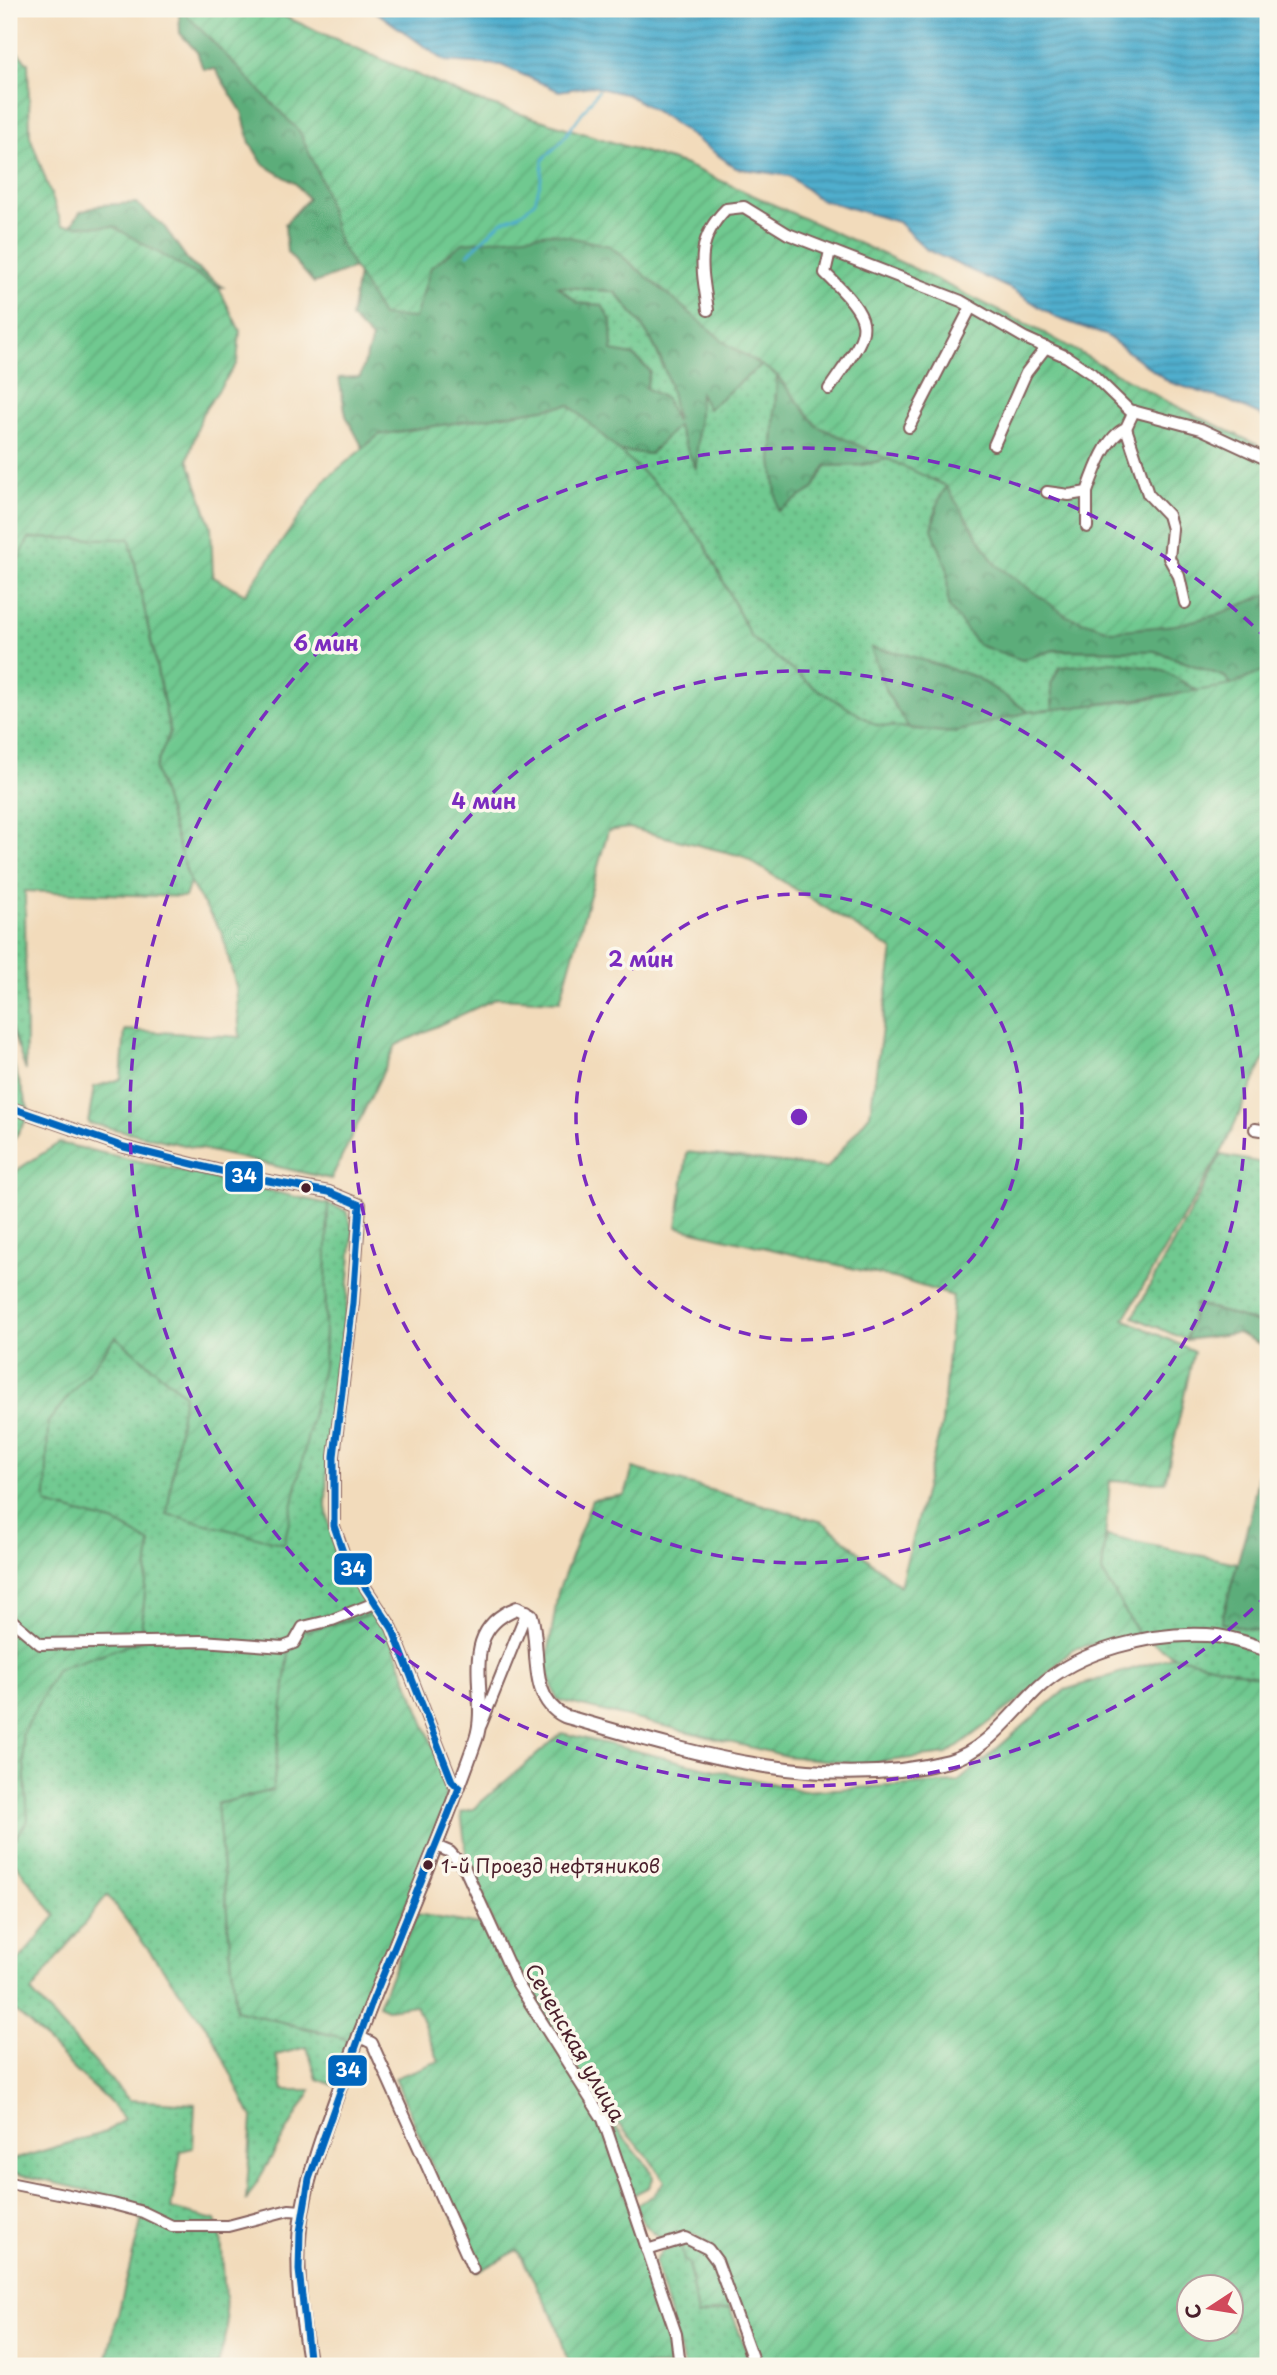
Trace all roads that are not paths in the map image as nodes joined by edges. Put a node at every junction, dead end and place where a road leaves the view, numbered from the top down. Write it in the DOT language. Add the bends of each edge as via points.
graph roads {
  1 [pos="830,251"];
  2 [pos="971,307"];
  3 [pos="708,310"];
  4 [pos="1046,347"];
  5 [pos="830,389"];
  6 [pos="1134,411"];
  7 [pos="909,427"];
  8 [pos="1126,428"];
  9 [pos="994,446"];
  10 [pos="1268,460"];
  11 [pos="1047,492"];
  12 [pos="1087,492"];
  13 [pos="1087,527"];
  14 [pos="1185,603"];
  15 [pos="9,1107"];
  16 [pos="1255,1129"];
  17 [pos="1268,1131"];
  18 [pos="375,1603"];
  19 [pos="527,1611"];
  20 [pos="9,1618"];
  21 [pos="1268,1650"];
  22 [pos="480,1728"];
  23 [pos="459,1788"];
  24 [pos="436,1846"];
  25 [pos="358,2036"];
  26 [pos="9,2183"];
  27 [pos="302,2211"];
  28 [pos="647,2250"];
  29 [pos="473,2269"];
  30 [pos="310,2366"];
  31 [pos="680,2366"];
  32 [pos="755,2366"];
  1 -- 2 [label="street"];
  1 -- 3 [label="street" via="777,228 744,207 726,209 705,234 703,276"];
  1 -- 5 [label="street" via="825,273 864,316 863,338"];
  2 -- 4 [label="street"];
  2 -- 7 [label="street"];
  4 -- 6 [label="street" via="1092,374"];
  4 -- 9 [label="street" via="1027,373"];
  6 -- 8 [label="street"];
  6 -- 10 [label="street" via="1201,429"];
  8 -- 12 [label="street" via="1118,431"];
  8 -- 14 [label="street" via="1148,494 1168,514 1172,529 1169,558 1180,576"];
  11 -- 12 [label="street"];
  12 -- 13 [label="street"];
  15 -- 18 [label="street" via="134,1150 330,1192 360,1205 332,1507 344,1555"];
  16 -- 17 [label="street"];
  18 -- 20 [label="street" via="303,1628 294,1643 283,1647 202,1641 40,1644"];
  18 -- 23 [label="street" via="401,1648 452,1781"];
  19 -- 21 [label="street" via="534,1625 539,1681 556,1712 703,1753 829,1775 951,1760 986,1739 1057,1672 1115,1647 1207,1635"];
  19 -- 22 [label="street"];
  19 -- 22 [label="street" via="517,1608 504,1613 481,1646 477,1684"];
  22 -- 23 [label="street"];
  23 -- 24 [label="street"];
  24 -- 25 [label="street"];
  24 -- 28 [label="street, Сеченская улица" via="450,1852 465,1869 516,1981 603,2119"];
  25 -- 27 [label="street" via="321,2140"];
  25 -- 29 [label="street" via="372,2043"];
  26 -- 27 [label="street" via="113,2204 172,2226 228,2226 289,2210"];
  27 -- 30 [label="street" via="299,2281"];
  28 -- 31 [label="street, Сеченская улица" via="676,2334"];
  28 -- 32 [label="street" via="686,2238 708,2249 717,2261"];
}
